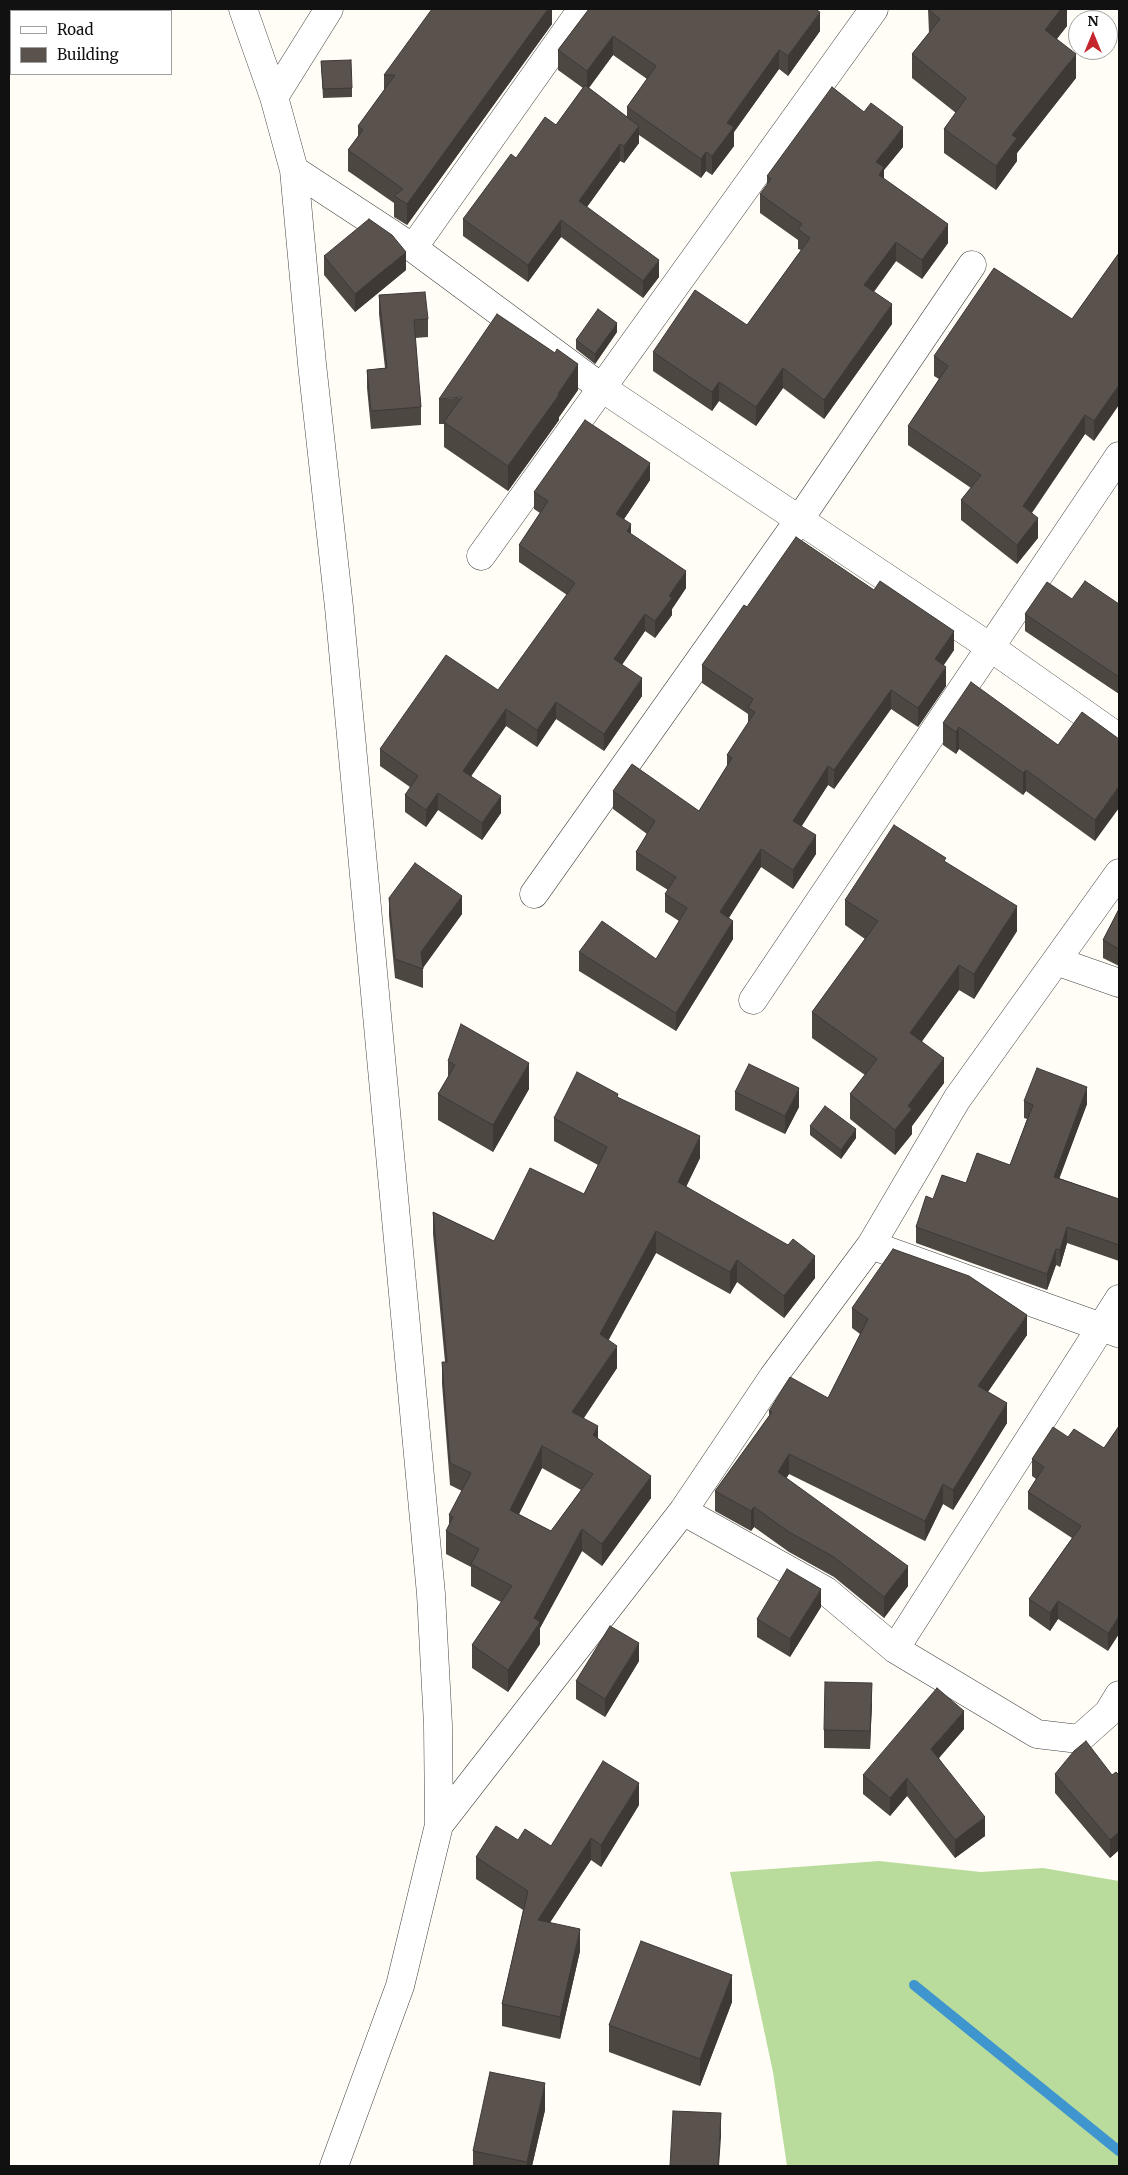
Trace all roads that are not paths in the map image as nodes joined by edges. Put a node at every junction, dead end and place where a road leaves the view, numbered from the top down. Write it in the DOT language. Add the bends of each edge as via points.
graph roads {
  1 [pos="243,9"];
  2 [pos="329,9"];
  3 [pos="582,9"];
  4 [pos="874,9"];
  5 [pos="274,97"];
  6 [pos="294,170"];
  7 [pos="413,248"];
  8 [pos="972,265"];
  9 [pos="602,388"];
  10 [pos="1119,456"];
  11 [pos="799,520"];
  12 [pos="481,556"];
  13 [pos="990,647"];
  14 [pos="1119,738"];
  15 [pos="1119,873"];
  16 [pos="534,894"];
  17 [pos="1056,961"];
  18 [pos="1119,983"];
  19 [pos="752,1000"];
  20 [pos="871,1245"];
  21 [pos="1119,1299"];
  22 [pos="1110,1330"];
  23 [pos="683,1511"];
  24 [pos="895,1649"];
  25 [pos="1119,1695"];
  26 [pos="439,1825"];
  27 [pos="334,2166"];
  1 -- 5 [label="street"];
  2 -- 5 [label="street"];
  3 -- 7 [label="street"];
  4 -- 9 [label="street"];
  5 -- 6 [label="street"];
  6 -- 7 [label="street"];
  6 -- 26 [label="street" via="340,607 431,1594"];
  7 -- 9 [label="street"];
  8 -- 11 [label="street"];
  9 -- 11 [label="street"];
  9 -- 12 [label="street"];
  10 -- 13 [label="street"];
  11 -- 13 [label="street"];
  11 -- 16 [label="street"];
  13 -- 14 [label="street"];
  13 -- 19 [label="street"];
  15 -- 17 [label="street"];
  17 -- 18 [label="street"];
  17 -- 20 [label="street" via="957,1099"];
  20 -- 22 [label="street"];
  20 -- 23 [label="street" via="773,1377"];
  21 -- 22 [label="street"];
  22 -- 24 [label="street"];
  23 -- 24 [label="street" via="826,1591"];
  23 -- 26 [label="street"];
  24 -- 25 [label="street" via="1037,1734 1078,1739 1108,1713"];
  26 -- 27 [label="street" via="400,1986"];
}
